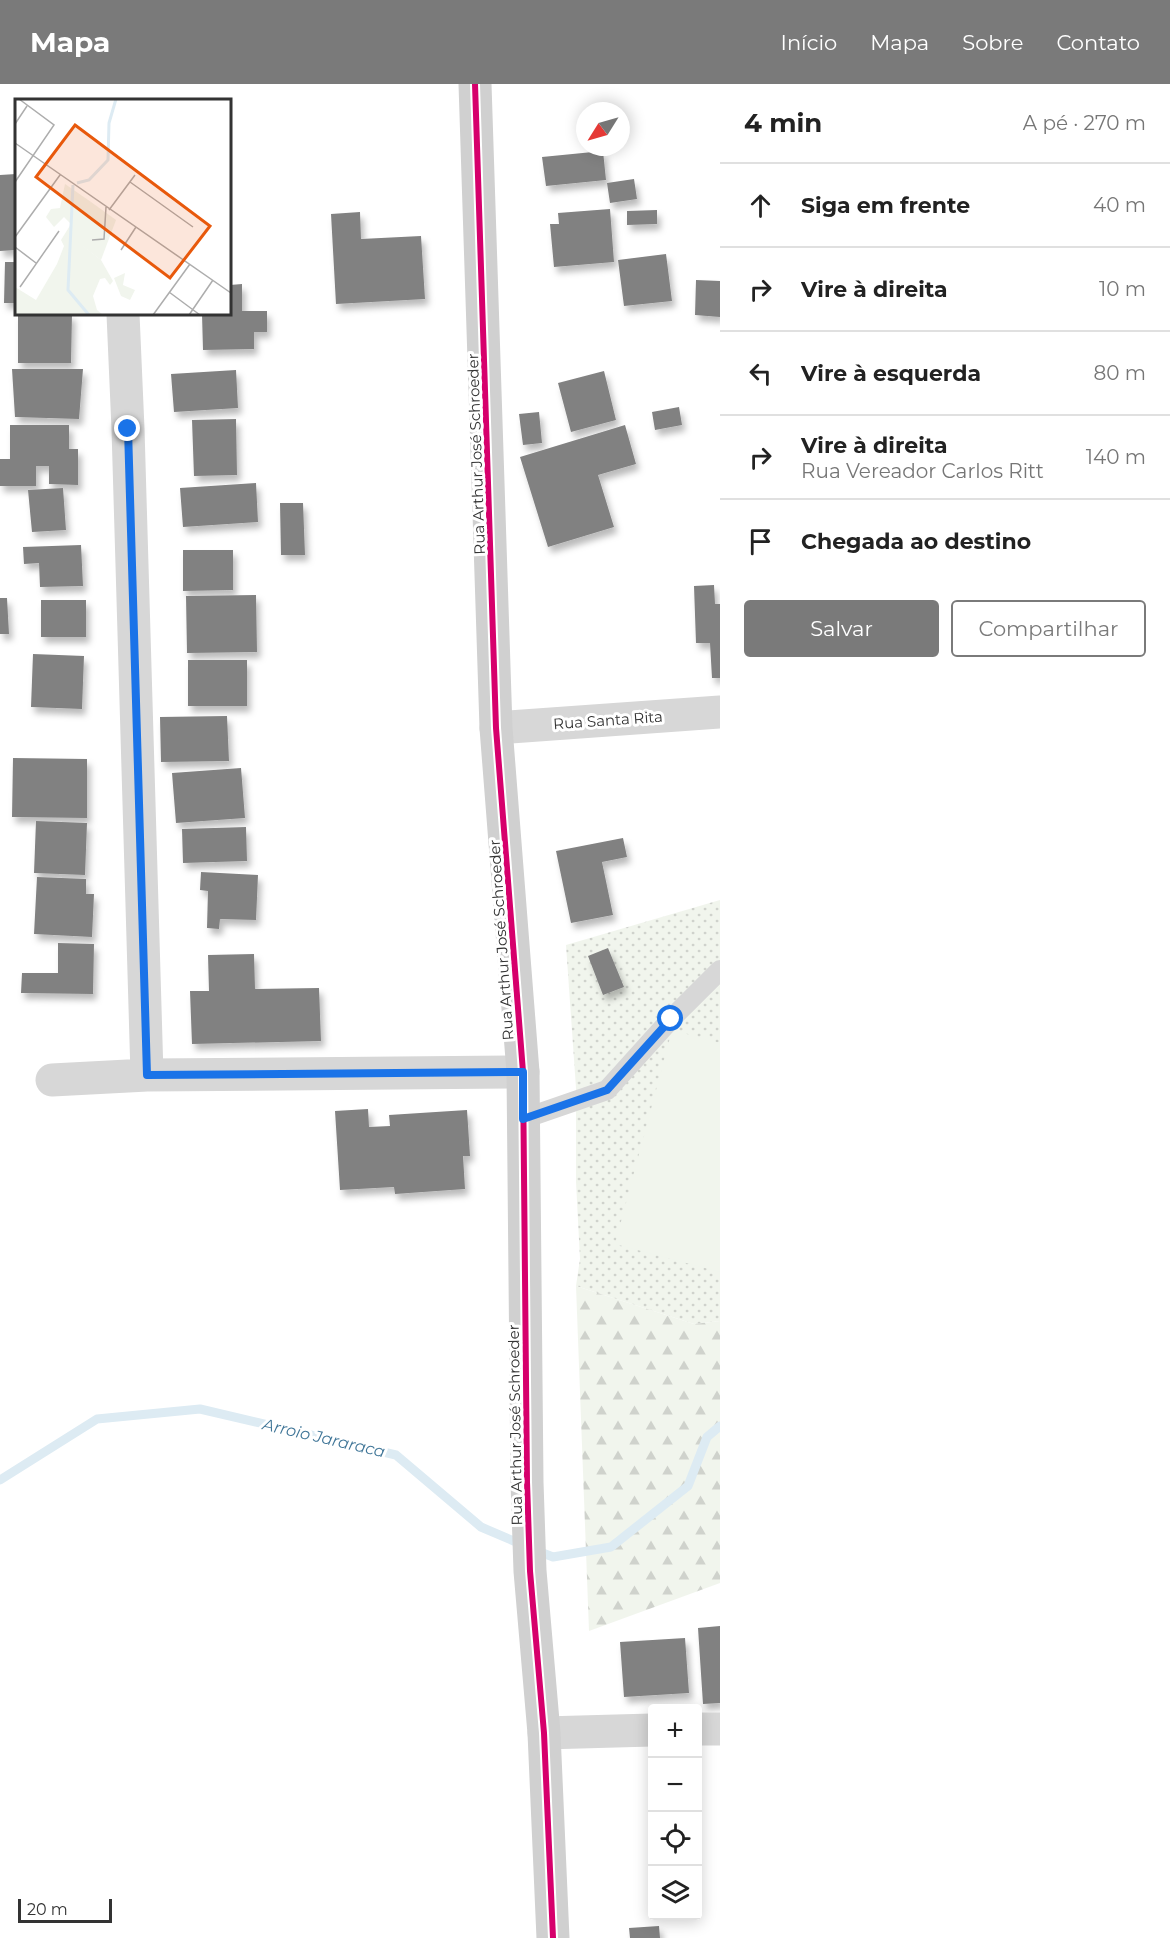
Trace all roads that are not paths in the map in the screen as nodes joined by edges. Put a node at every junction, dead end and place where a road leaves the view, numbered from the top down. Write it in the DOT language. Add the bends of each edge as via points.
graph roads {
  1 [pos="475,84"];
  2 [pos="123,315"];
  3 [pos="720,712"];
  4 [pos="496,728"];
  5 [pos="720,970"];
  6 [pos="523,1072"];
  7 [pos="147,1075"];
  8 [pos="52,1080"];
  9 [pos="523,1119"];
  10 [pos="720,1728"];
  11 [pos="702,1729"];
  12 [pos="648,1730"];
  13 [pos="544,1733"];
  14 [pos="553,1938"];
  1 -- 4 [label="street, Rua Arthur José Schroeder"];
  2 -- 7 [label="street"];
  3 -- 4 [label="street, Rua Santa Rita"];
  4 -- 6 [label="street, Rua Arthur José Schroeder"];
  5 -- 9 [label="lane" via="607,1090"];
  6 -- 7 [label="street"];
  6 -- 9 [label="street, Rua Arthur José Schroeder"];
  7 -- 8 [label="street"];
  9 -- 13 [label="street, Rua Arthur José Schroeder" via="526,1482"];
  10 -- 11 [label="street"];
  12 -- 13 [label="street"];
  13 -- 14 [label="street, Rua Arthur José Schroeder"];
}
